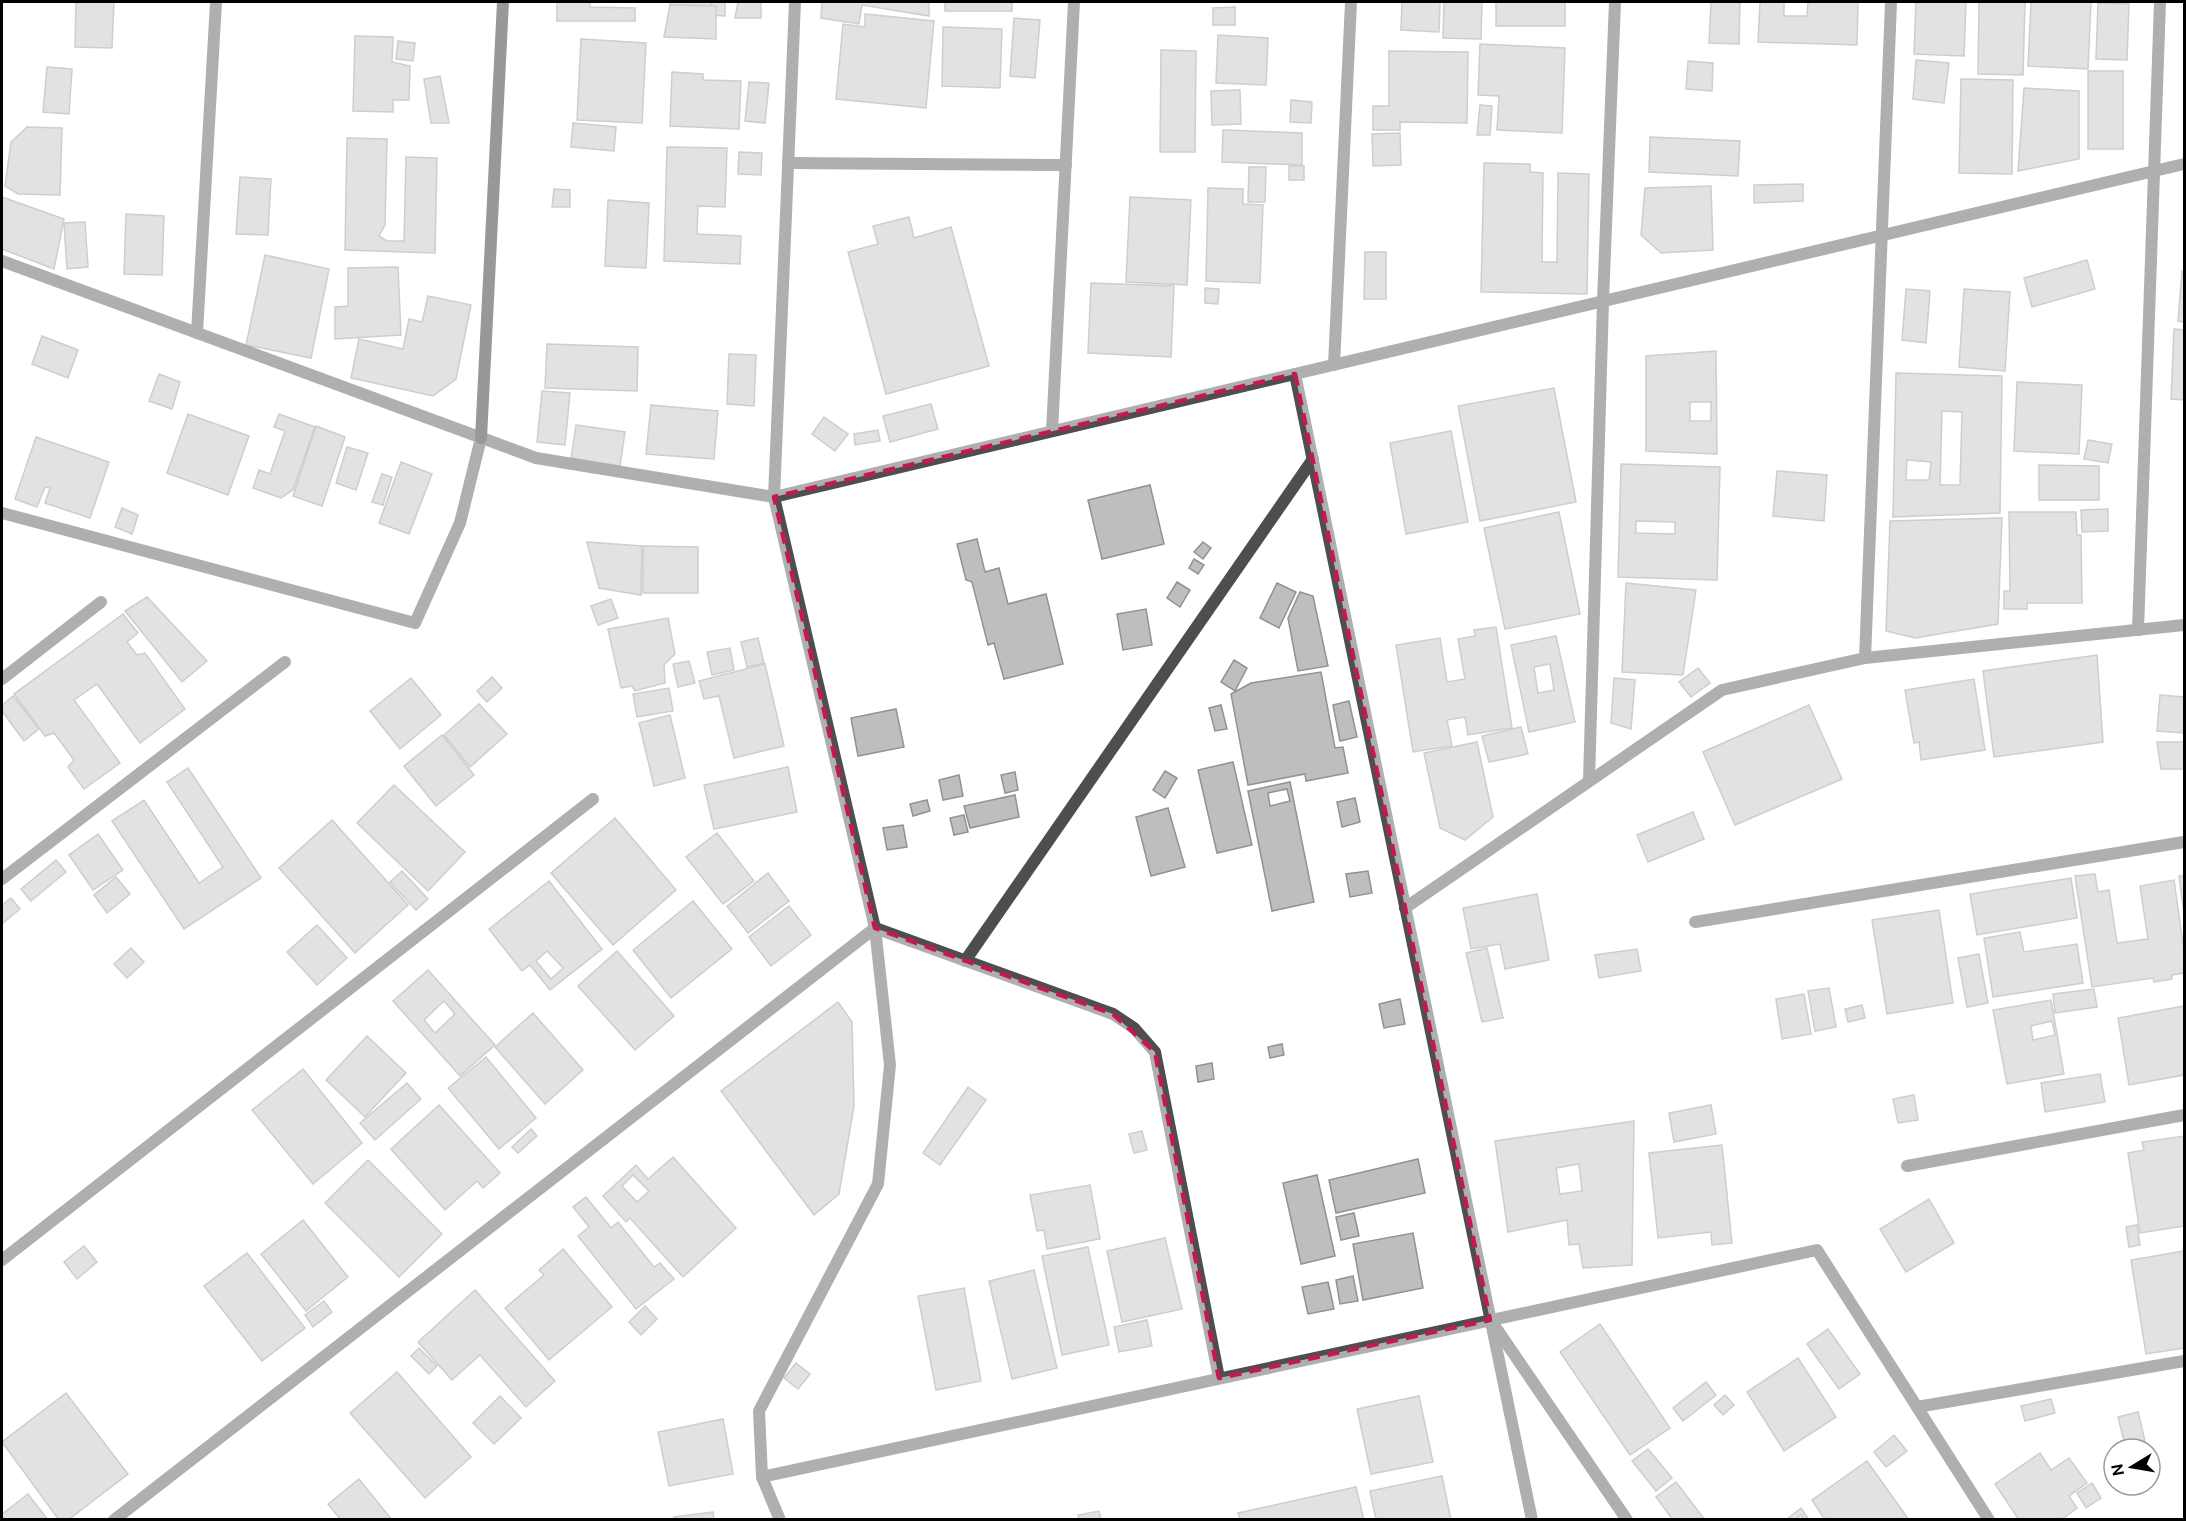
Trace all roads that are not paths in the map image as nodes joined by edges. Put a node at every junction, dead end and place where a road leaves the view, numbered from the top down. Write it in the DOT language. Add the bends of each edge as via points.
graph roads {
  1 [pos="216,2"];
  2 [pos="503,2"];
  3 [pos="795,2"];
  4 [pos="1074,2"];
  5 [pos="1351,2"];
  6 [pos="1615,2"];
  7 [pos="1891,2"];
  8 [pos="2160,2"];
  9 [pos="788,163"];
  10 [pos="2184,164"];
  11 [pos="1066,165"];
  12 [pos="2152,172"];
  13 [pos="1881,236"];
  14 [pos="2,261"];
  15 [pos="1603,301"];
  16 [pos="198,333"];
  17 [pos="1334,365"];
  18 [pos="1295,374"];
  19 [pos="1052,431"];
  20 [pos="481,438"];
  21 [pos="1313,459"];
  22 [pos="774,497"];
  23 [pos="2,513"];
  24 [pos="101,602"];
  25 [pos="2184,625"];
  26 [pos="2138,630"];
  27 [pos="1866,658"];
  28 [pos="285,662"];
  29 [pos="2,679"];
  30 [pos="1589,781"];
  31 [pos="593,798"];
  32 [pos="2184,843"];
  33 [pos="2,879"];
  34 [pos="1405,908"];
  35 [pos="1695,922"];
  36 [pos="875,928"];
  37 [pos="965,961"];
  38 [pos="2184,1115"];
  39 [pos="1907,1166"];
  40 [pos="2,1260"];
  41 [pos="1490,1320"];
  42 [pos="2184,1361"];
  43 [pos="1219,1378"];
  44 [pos="1917,1407"];
  45 [pos="762,1477"];
  46 [pos="114,1520"];
  47 [pos="780,1520"];
  48 [pos="1532,1520"];
  49 [pos="1627,1520"];
  50 [pos="1989,1520"];
  1 -- 16 [label="street"];
  2 -- 20 [label="street"];
  3 -- 9 [label="street"];
  4 -- 11 [label="street"];
  5 -- 17 [label="street"];
  6 -- 15 [label="street"];
  7 -- 13 [label="street"];
  8 -- 12 [label="street"];
  9 -- 11 [label="street"];
  9 -- 22 [label="street"];
  10 -- 12 [label="street"];
  11 -- 19 [label="street"];
  12 -- 13 [label="street"];
  12 -- 26 [label="street"];
  13 -- 15 [label="street"];
  13 -- 27 [label="street"];
  14 -- 16 [label="street"];
  15 -- 17 [label="street"];
  15 -- 30 [label="street"];
  16 -- 20 [label="street"];
  17 -- 18 [label="street"];
  18 -- 19 [label="street"];
  18 -- 21 [label="street"];
  19 -- 22 [label="street"];
  20 -- 22 [label="street" via="536,458"];
  20 -- 23 [label="street" via="460,523 415,623"];
  21 -- 34 [label="street"];
  21 -- 37 [label="street"];
  22 -- 36 [label="street"];
  24 -- 29 [label="street"];
  25 -- 26 [label="street"];
  26 -- 27 [label="street"];
  27 -- 30 [label="street" via="1722,690"];
  28 -- 33 [label="street"];
  30 -- 34 [label="street"];
  31 -- 40 [label="street"];
  32 -- 35 [label="street"];
  34 -- 41 [label="street"];
  36 -- 37 [label="street"];
  36 -- 45 [label="street" via="890,1065 878,1184 759,1411"];
  36 -- 46 [label="street"];
  37 -- 43 [label="street" via="1113,1014 1134,1028 1155,1052"];
  38 -- 39 [label="street"];
  41 -- 43 [label="street"];
  41 -- 44 [label="street" via="1817,1250"];
  41 -- 48 [label="street"];
  41 -- 49 [label="street"];
  42 -- 44 [label="street"];
  43 -- 45 [label="street"];
  44 -- 50 [label="street"];
  45 -- 47 [label="street"];
}
